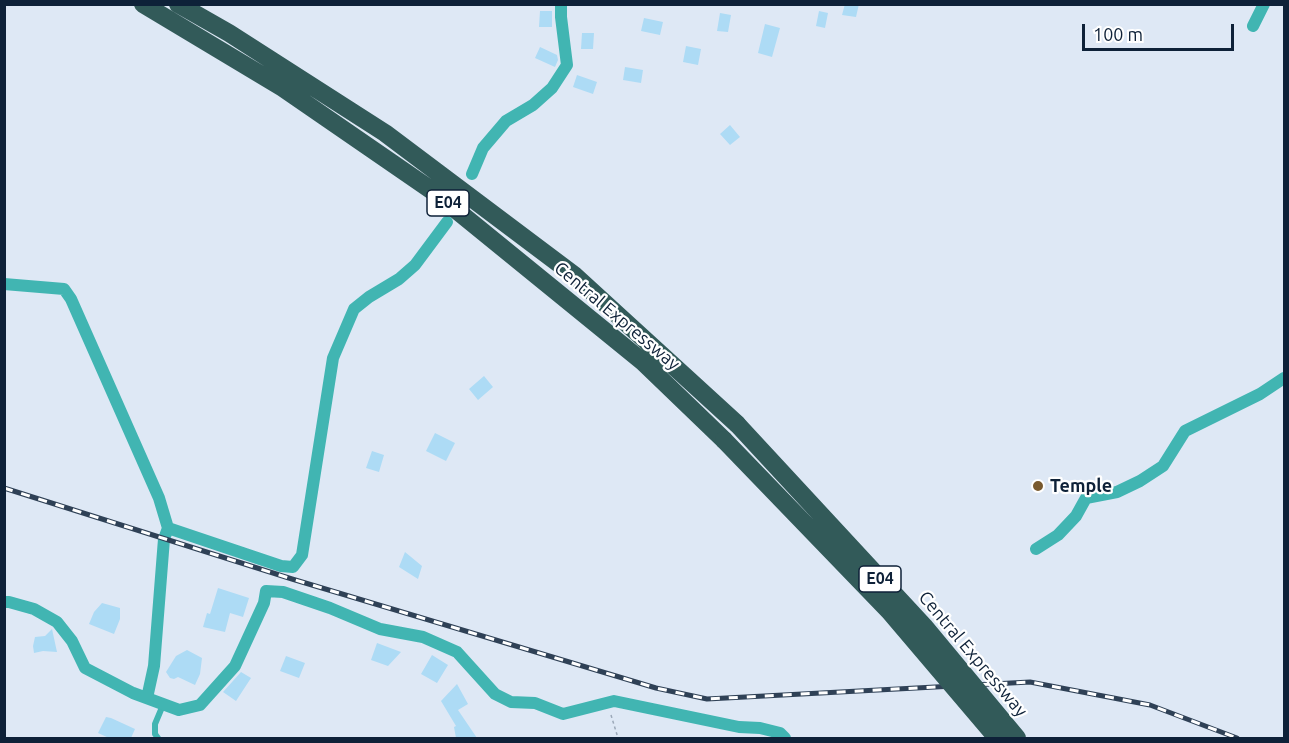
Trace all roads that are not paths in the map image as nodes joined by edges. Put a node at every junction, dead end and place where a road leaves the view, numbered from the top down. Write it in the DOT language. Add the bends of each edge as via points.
graph roads {
  1 [pos="143,4"];
  2 [pos="178,4"];
  3 [pos="561,4"];
  4 [pos="1264,4"];
  5 [pos="1253,26"];
  6 [pos="472,174"];
  7 [pos="447,222"];
  8 [pos="4,284"];
  9 [pos="1284,378"];
  10 [pos="168,528"];
  11 [pos="1036,549"];
  12 [pos="4,602"];
  13 [pos="147,698"];
  14 [pos="164,704"];
  15 [pos="158,738"];
  16 [pos="785,738"];
  17 [pos="997,738"];
  18 [pos="1017,738"];
  1 -- 17 [label="highway, Central Expressway / E04, bridge" via="283,88 434,192 643,362 889,611"];
  2 -- 18 [label="highway, Central Expressway / E04, bridge" via="385,133 574,275 737,424 924,626"];
  3 -- 6 [label="street" via="567,65 552,88 506,121 483,148"];
  4 -- 5 [label="street"];
  7 -- 10 [label="street" via="415,265 354,309 333,358 302,555 294,567"];
  8 -- 10 [label="street" via="64,289 71,299 159,498"];
  9 -- 11 [label="street" via="1185,431 1163,466 1140,482 1117,492 1086,498 1058,535"];
  10 -- 13 [label="street" via="154,666"];
  12 -- 13 [label="street" via="34,609 57,622 85,668"];
  13 -- 14 [label="street"];
  14 -- 15 [label="lane" via="155,724"];
  14 -- 16 [label="street" via="179,710 200,705 235,666 266,591 283,592 380,629 423,637 457,652 495,694 511,702 535,703 562,714 614,701 760,728"];
}
